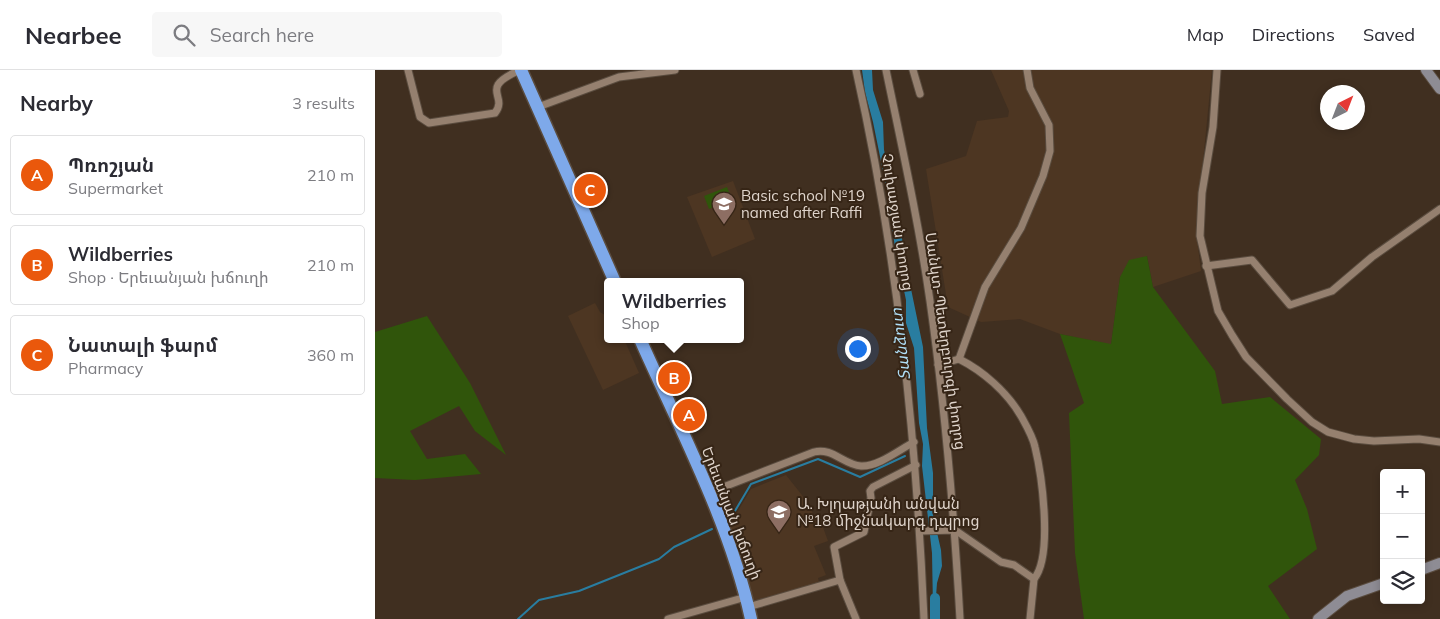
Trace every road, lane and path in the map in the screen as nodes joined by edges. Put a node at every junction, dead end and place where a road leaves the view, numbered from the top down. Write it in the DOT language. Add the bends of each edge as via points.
graph roads {
  1 [pos="408,70"];
  2 [pos="521,70"];
  3 [pos="675,70"];
  4 [pos="856,70"];
  5 [pos="886,70"];
  6 [pos="913,70"];
  7 [pos="1027,70"];
  8 [pos="1217,70"];
  9 [pos="1427,70"];
  10 [pos="1440,89"];
  11 [pos="920,94"];
  12 [pos="538,107"];
  13 [pos="1440,209"];
  14 [pos="1207,266"];
  15 [pos="613,278"];
  16 [pos="642,343"];
  17 [pos="959,359"];
  18 [pos="938,364"];
  19 [pos="914,442"];
  20 [pos="1440,442"];
  21 [pos="915,465"];
  22 [pos="708,493"];
  23 [pos="955,530"];
  24 [pos="923,531"];
  25 [pos="1440,563"];
  26 [pos="1425,569"];
  27 [pos="1034,579"];
  28 [pos="840,580"];
  29 [pos="1380,584"];
  30 [pos="748,608"];
  31 [pos="668,619"];
  32 [pos="856,619"];
  33 [pos="924,619"];
  34 [pos="960,619"];
  35 [pos="1030,619"];
  36 [pos="1318,619"];
  1 -- 2 [label="street" via="420,118 429,123 495,113 498,83"];
  2 -- 12 [label="highway"];
  3 -- 12 [label="street" via="619,77"];
  4 -- 19 [label="street, Չուխաջյան փողոց" via="889,232"];
  5 -- 18 [label="street, Սանկտ-Պետերբուրգի փողոց" via="930,299"];
  6 -- 11 [label="street"];
  7 -- 17 [label="street" via="1030,88 1049,125 1050,151 1021,228 985,287"];
  8 -- 14 [label="street" via="1200,236"];
  9 -- 10 [label="street"];
  12 -- 15 [label="highway"];
  13 -- 14 [label="street" via="1372,257 1332,291 1290,305 1252,260"];
  14 -- 20 [label="street" via="1218,311 1246,357 1311,422 1328,432 1354,439"];
  16 -- 22 [label="highway, Երեւանյան խճուղի"];
  17 -- 18 [label="street"];
  17 -- 27 [label="street" via="977,368 1006,397 1020,415 1035,446 1046,530 1043,563"];
  18 -- 23 [label="street, Սանկտ-Պետերբուրգի փողոց"];
  19 -- 21 [label="street, Չուխաջյան փողոց"];
  19 -- 22 [label="street" via="873,464 862,466 824,450 814,452"];
  21 -- 24 [label="street, Չուխաջյան փողոց"];
  21 -- 28 [label="street" via="870,491 865,532 834,547"];
  22 -- 30 [label="highway, Երեւանյան խճուղի"];
  23 -- 24 [label="street"];
  23 -- 27 [label="street" via="1001,562 1014,565"];
  23 -- 34 [label="street, Սանկտ-Պետերբուրգի փողոց"];
  24 -- 33 [label="street, Չուխաջյան փողոց"];
  25 -- 26 [label="street"];
  27 -- 35 [label="street"];
  28 -- 30 [label="street"];
  28 -- 32 [label="street"];
  29 -- 36 [label="street" via="1347,596"];
  30 -- 31 [label="street"];
}
